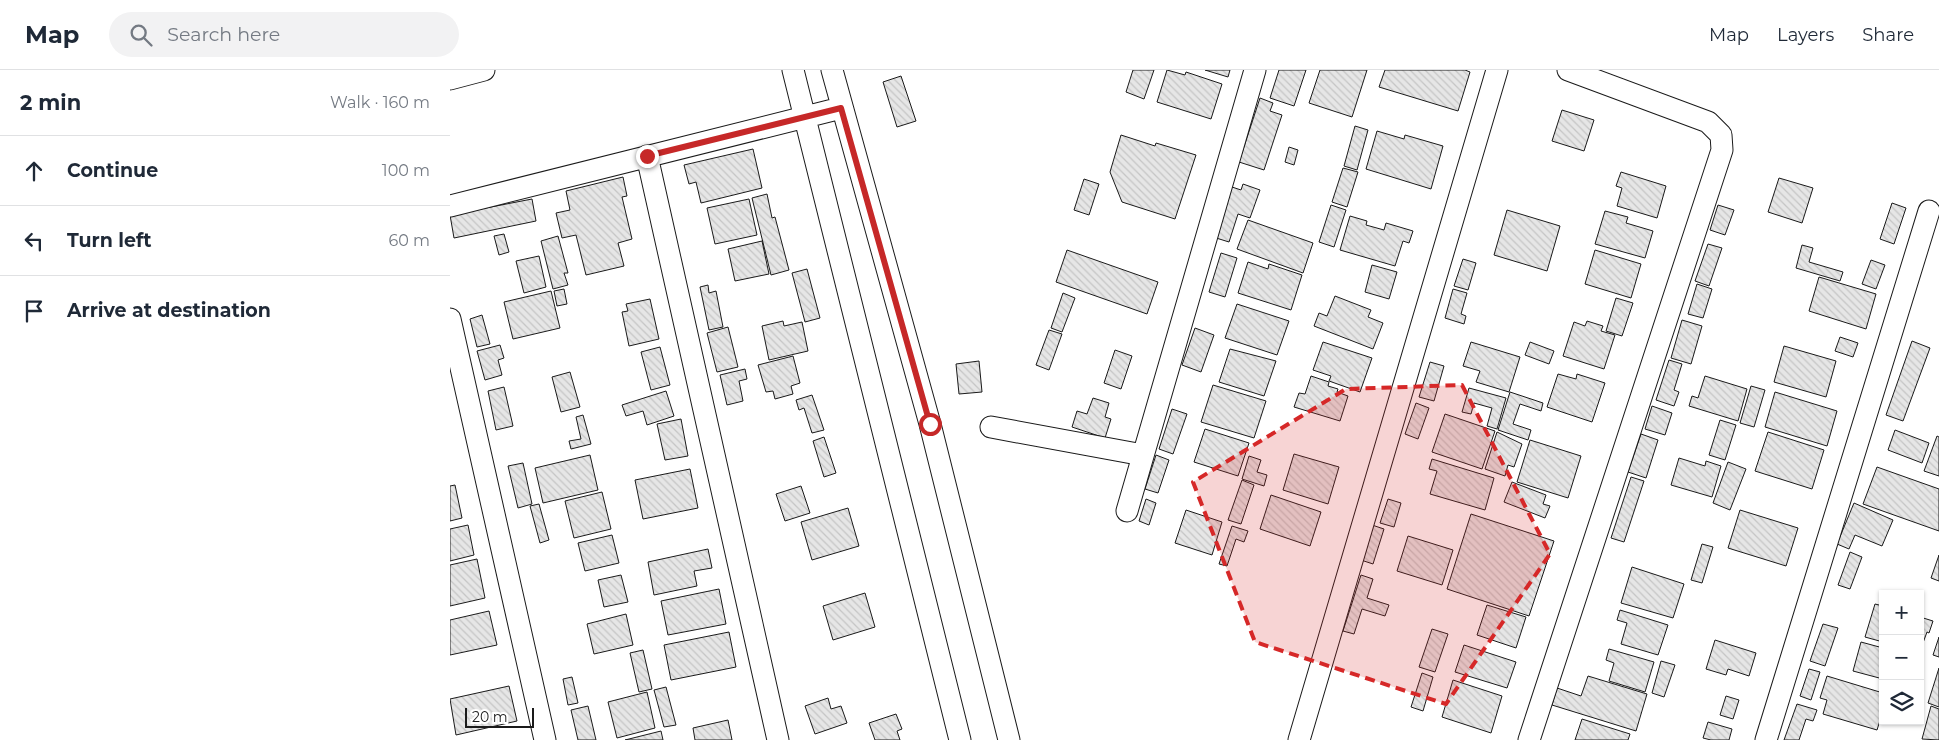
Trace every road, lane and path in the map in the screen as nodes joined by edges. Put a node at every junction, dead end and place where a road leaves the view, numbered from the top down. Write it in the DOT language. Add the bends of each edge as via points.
graph roads {
  1 [pos="484,70"];
  2 [pos="793,70"];
  3 [pos="832,70"];
  4 [pos="1255,70"];
  5 [pos="1497,70"];
  6 [pos="1568,70"];
  7 [pos="450,79"];
  8 [pos="841,108"];
  9 [pos="805,117"];
  10 [pos="647,156"];
  11 [pos="450,206"];
  12 [pos="1929,211"];
  13 [pos="450,319"];
  14 [pos="991,427"];
  15 [pos="1143,455"];
  16 [pos="1127,511"];
  17 [pos="545,740"];
  18 [pos="778,740"];
  19 [pos="960,740"];
  20 [pos="1009,740"];
  21 [pos="1299,740"];
  22 [pos="1529,740"];
  23 [pos="1766,740"];
  1 -- 7 [label="street"];
  2 -- 9 [label="street"];
  3 -- 8 [label="street"];
  4 -- 15 [label="street"];
  5 -- 21 [label="street"];
  6 -- 22 [label="street" via="1708,122 1721,135 1722,150"];
  8 -- 9 [label="street"];
  8 -- 20 [label="street" via="930,424"];
  9 -- 10 [label="street"];
  9 -- 19 [label="street"];
  10 -- 11 [label="street"];
  10 -- 18 [label="street"];
  12 -- 23 [label="street"];
  13 -- 17 [label="street"];
  14 -- 15 [label="street"];
  15 -- 16 [label="street"];
}
